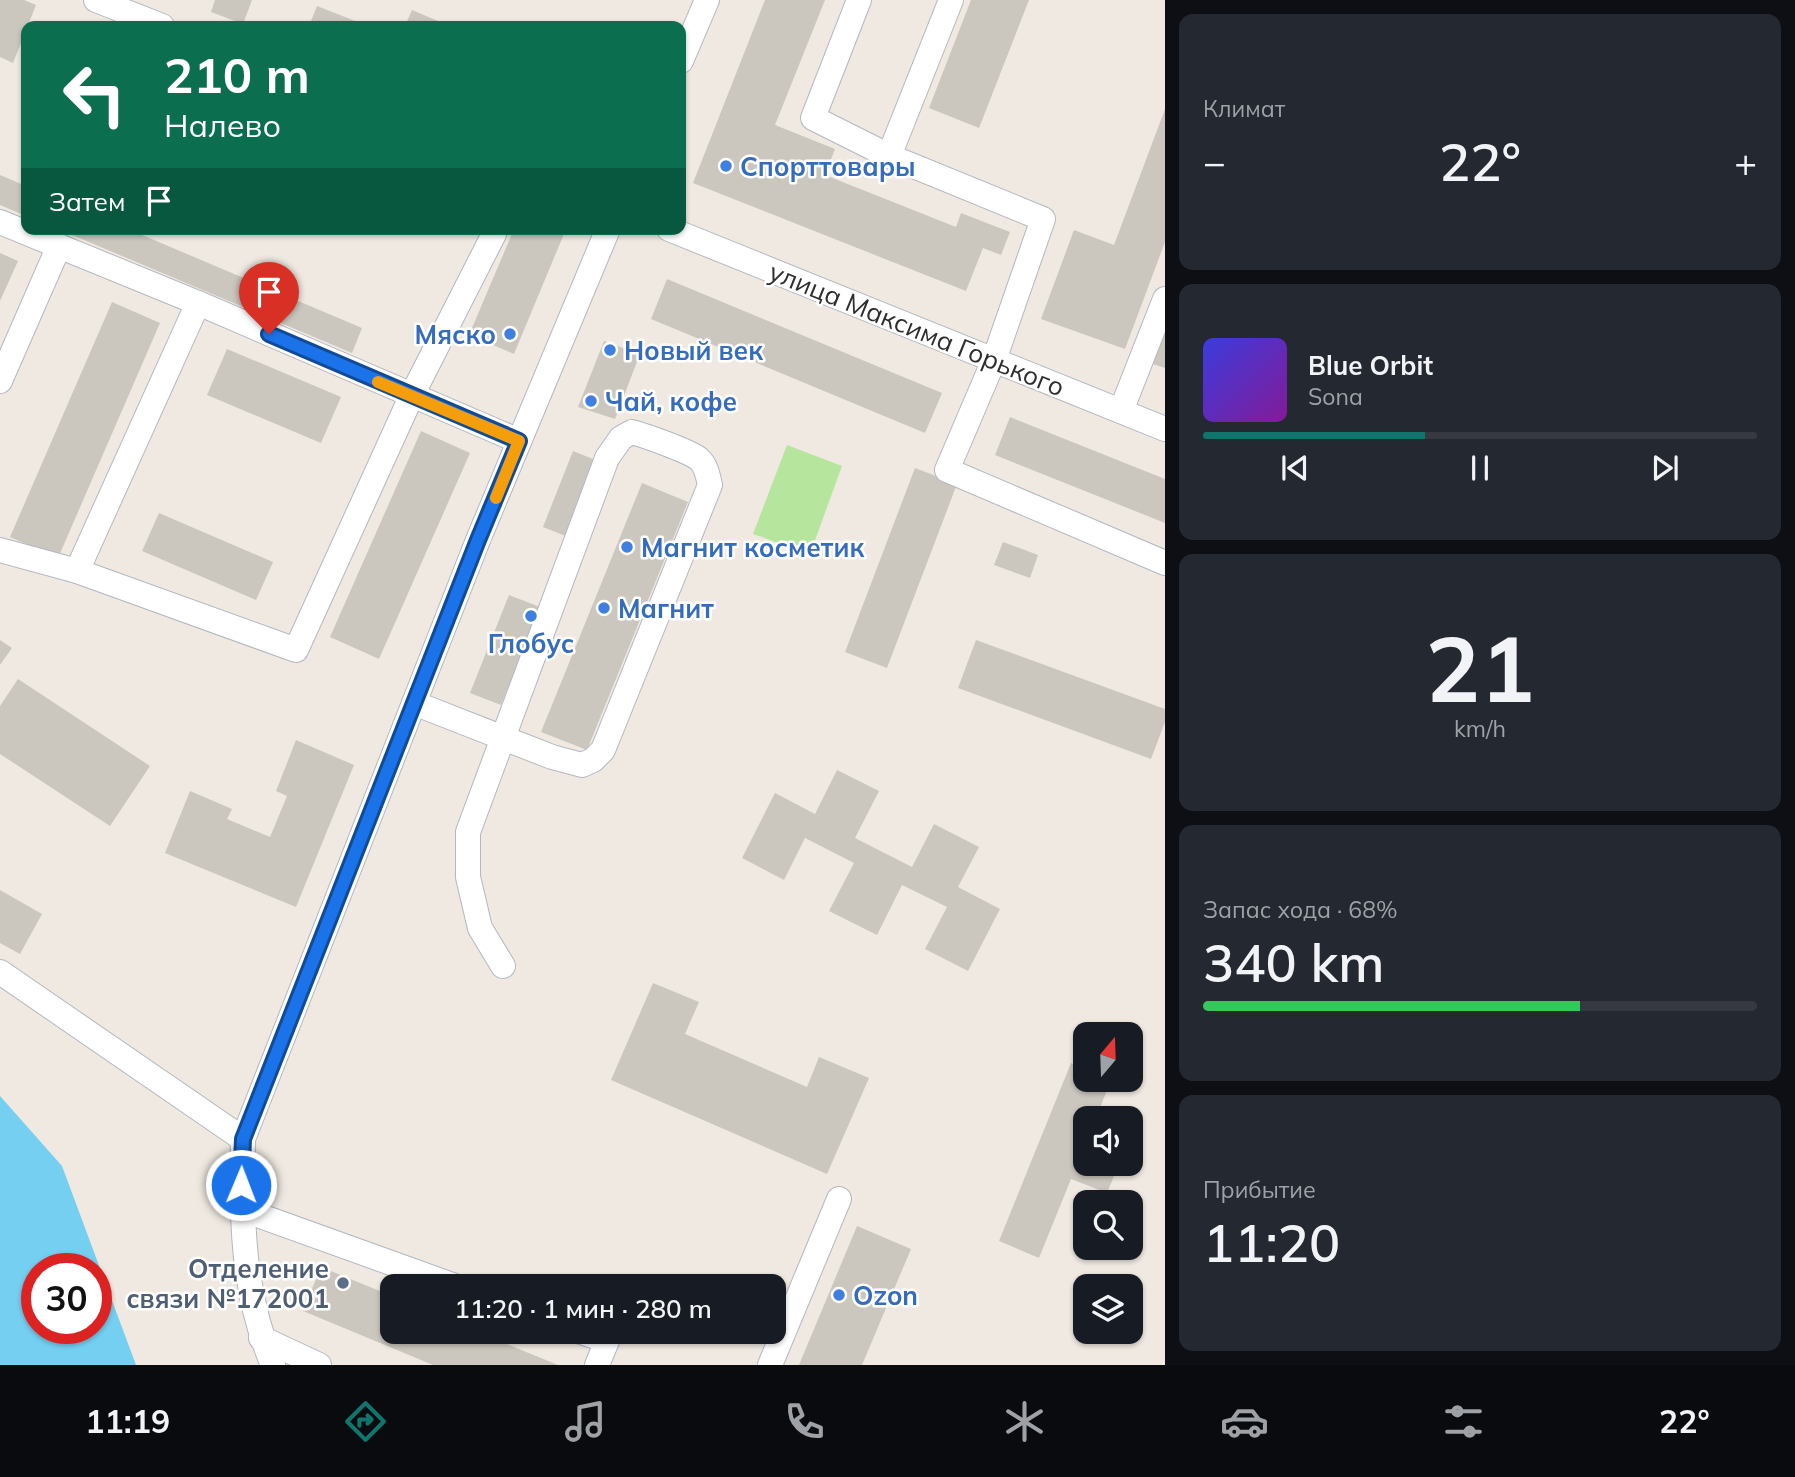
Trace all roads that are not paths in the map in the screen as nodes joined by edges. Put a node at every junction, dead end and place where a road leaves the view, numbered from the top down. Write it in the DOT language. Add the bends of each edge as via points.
graph roads {
  1 [pos="96,0"];
  2 [pos="707,0"];
  3 [pos="859,0"];
  4 [pos="951,0"];
  5 [pos="149,21"];
  6 [pos="686,49"];
  7 [pos="889,156"];
  8 [pos="0,222"];
  9 [pos="21,231"];
  10 [pos="32,235"];
  11 [pos="493,235"];
  12 [pos="605,235"];
  13 [pos="684,235"];
  14 [pos="59,246"];
  15 [pos="1165,299"];
  16 [pos="198,303"];
  17 [pos="994,360"];
  18 [pos="0,382"];
  19 [pos="411,397"];
  20 [pos="1121,411"];
  21 [pos="1165,429"];
  22 [pos="519,441"];
  23 [pos="0,550"];
  24 [pos="1165,563"];
  25 [pos="77,571"];
  26 [pos="414,703"];
  27 [pos="502,737"];
  28 [pos="503,966"];
  29 [pos="0,972"];
  30 [pos="243,1139"];
  31 [pos="839,1199"];
  32 [pos="241,1209"];
  33 [pos="422,1274"];
  34 [pos="261,1338"];
  35 [pos="606,1344"];
  36 [pos="273,1365"];
  37 [pos="319,1365"];
  38 [pos="597,1365"];
  39 [pos="770,1365"];
  1 -- 5 [label="street"];
  2 -- 6 [label="street"];
  3 -- 7 [label="street" via="813,118"];
  4 -- 7 [label="street"];
  7 -- 17 [label="street" via="1042,219"];
  8 -- 9 [label="street"];
  10 -- 14 [label="street"];
  11 -- 19 [label="street"];
  12 -- 22 [label="street"];
  13 -- 17 [label="street, улица Максима Горького"];
  14 -- 16 [label="street"];
  14 -- 18 [label="street"];
  15 -- 20 [label="street"];
  16 -- 19 [label="street"];
  16 -- 25 [label="street"];
  17 -- 20 [label="street, улица Максима Горького"];
  17 -- 24 [label="street" via="947,470"];
  19 -- 22 [label="street"];
  19 -- 25 [label="street" via="296,650"];
  20 -- 21 [label="street, улица Максима Горького"];
  22 -- 26 [label="street"];
  23 -- 25 [label="street"];
  26 -- 27 [label="street"];
  26 -- 30 [label="street"];
  27 -- 27 [label="street" via="582,765 603,750 710,485 700,459 632,432 621,438 607,458"];
  27 -- 28 [label="street" via="468,832 468,877 480,928"];
  29 -- 30 [label="street"];
  30 -- 32 [label="street"];
  31 -- 39 [label="street"];
  32 -- 33 [label="street"];
  32 -- 34 [label="street" via="251,1297"];
  34 -- 36 [label="street"];
  34 -- 37 [label="street"];
  35 -- 38 [label="street"];
}
